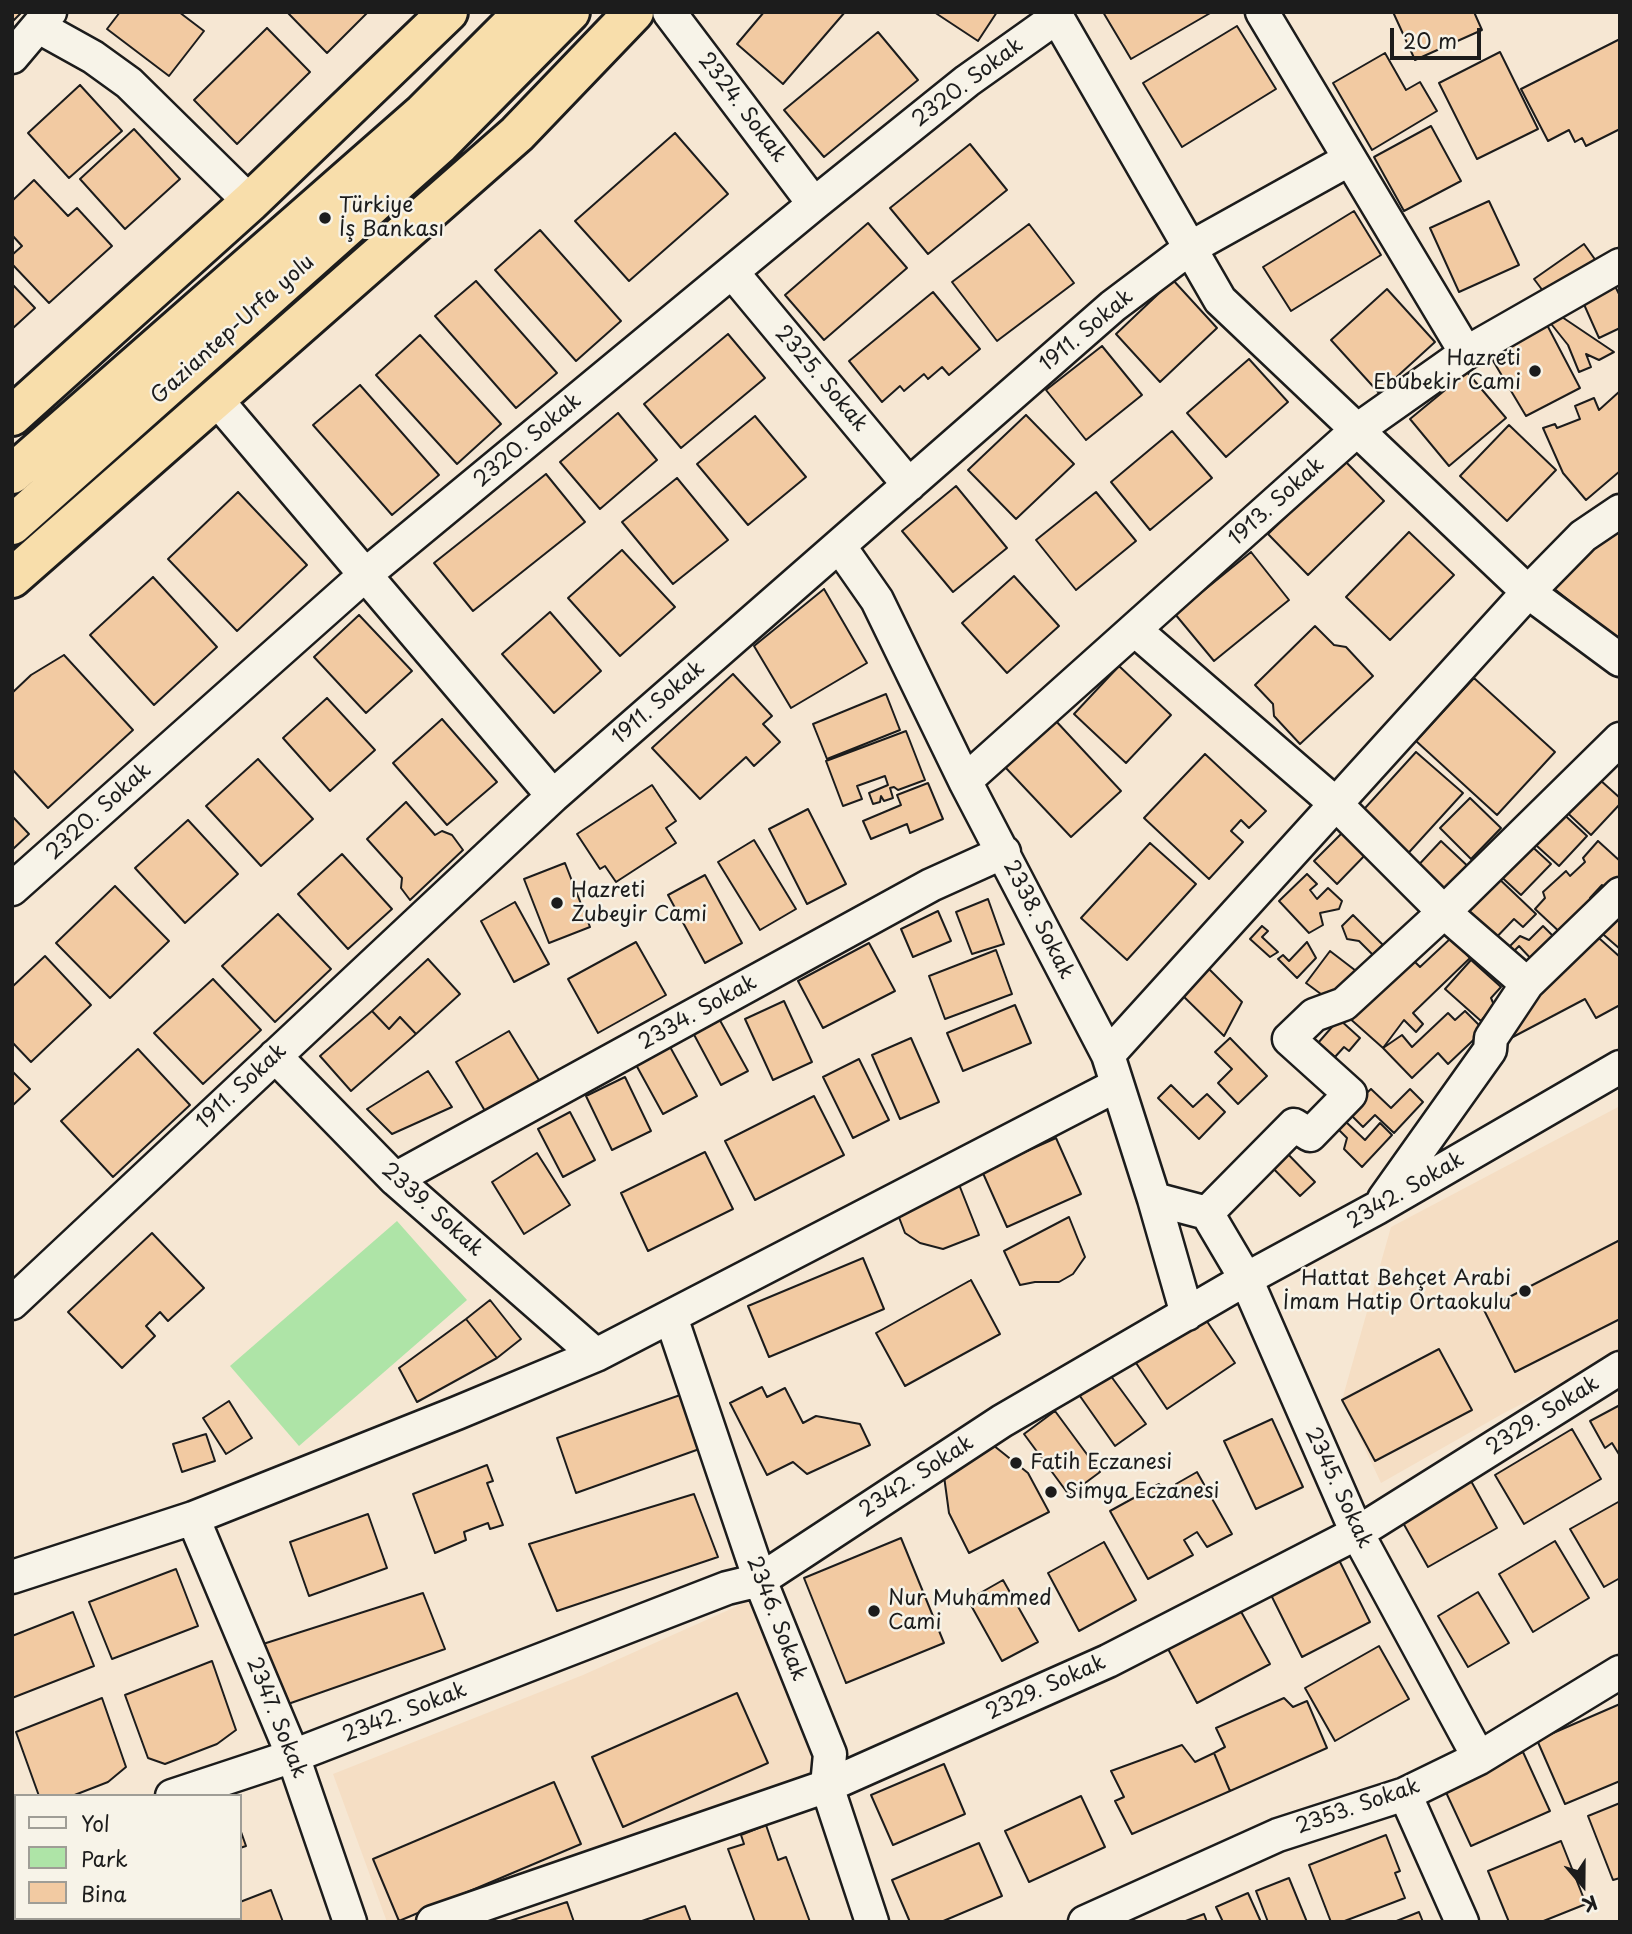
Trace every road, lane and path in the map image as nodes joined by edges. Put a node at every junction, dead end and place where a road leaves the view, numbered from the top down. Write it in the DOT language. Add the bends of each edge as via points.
graph roads {
  1 [pos="448,12"];
  2 [pos="524,12"];
  3 [pos="570,12"];
  4 [pos="634,12"];
  5 [pos="669,12"];
  6 [pos="1262,12"];
  7 [pos="1057,15"];
  8 [pos="45,20"];
  9 [pos="12,57"];
  10 [pos="1350,159"];
  11 [pos="250,202"];
  12 [pos="814,204"];
  13 [pos="1190,248"];
  14 [pos="1620,265"];
  15 [pos="732,272"];
  16 [pos="1466,353"];
  17 [pos="216,399"];
  18 [pos="12,415"];
  19 [pos="1357,430"];
  20 [pos="12,474"];
  21 [pos="909,485"];
  22 [pos="1620,511"];
  23 [pos="12,525"];
  24 [pos="840,547"];
  25 [pos="365,575"];
  26 [pos="12,578"];
  27 [pos="1528,592"];
  28 [pos="1135,630"];
  29 [pos="1620,660"];
  30 [pos="1620,739"];
  31 [pos="965,780"];
  32 [pos="553,796"];
  33 [pos="1336,804"];
  34 [pos="1004,852"];
  35 [pos="12,889"];
  36 [pos="1620,894"];
  37 [pos="1444,912"];
  38 [pos="1527,984"];
  39 [pos="1108,1055"];
  40 [pos="275,1056"];
  41 [pos="1620,1067"];
  42 [pos="1117,1085"];
  43 [pos="395,1179"];
  44 [pos="1154,1199"];
  45 [pos="1377,1208"];
  46 [pos="1207,1213"];
  47 [pos="1246,1279"];
  48 [pos="12,1303"];
  49 [pos="1187,1314"];
  50 [pos="671,1317"];
  51 [pos="596,1355"];
  52 [pos="1620,1368"];
  53 [pos="193,1518"];
  54 [pos="1357,1532"];
  55 [pos="12,1577"];
  56 [pos="760,1580"];
  57 [pos="1620,1672"];
  58 [pos="293,1756"];
  59 [pos="1479,1758"];
  60 [pos="827,1786"];
  61 [pos="178,1794"];
  62 [pos="1405,1794"];
  63 [pos="350,1922"];
  64 [pos="433,1922"];
  65 [pos="872,1922"];
  66 [pos="1085,1922"];
  67 [pos="1462,1922"];
  1 -- 11 [label="highway"];
  2 -- 20 [label="highway, Gaziantep-Urfa yolu" via="423,113"];
  3 -- 23 [label="highway, Gaziantep-Urfa yolu" via="440,144"];
  4 -- 17 [label="highway" via="517,134"];
  5 -- 12 [label="street, 2324. Sokak"];
  6 -- 10 [label="street"];
  7 -- 12 [label="street, 2320. Sokak"];
  7 -- 13 [label="street"];
  8 -- 9 [label="street"];
  8 -- 11 [label="street" via="130,83"];
  10 -- 13 [label="street, 1911. Sokak"];
  10 -- 16 [label="street"];
  11 -- 18 [label="highway"];
  12 -- 15 [label="street, 2320. Sokak"];
  13 -- 19 [label="street" via="1220,300"];
  13 -- 21 [label="street, 1911. Sokak" via="1113,306"];
  14 -- 16 [label="street, 1913. Sokak"];
  15 -- 21 [label="street, 2325. Sokak"];
  15 -- 25 [label="street, 2320. Sokak"];
  16 -- 19 [label="street, 1913. Sokak"];
  17 -- 25 [label="street"];
  17 -- 26 [label="highway"];
  19 -- 27 [label="street"];
  19 -- 28 [label="street, 1913. Sokak"];
  21 -- 24 [label="street, 1911. Sokak"];
  22 -- 27 [label="street" via="1583,536"];
  24 -- 31 [label="street, 2338. Sokak" via="877,600"];
  24 -- 32 [label="street, 1911. Sokak"];
  25 -- 32 [label="street"];
  25 -- 35 [label="street, 2320. Sokak"];
  27 -- 29 [label="street"];
  27 -- 33 [label="street"];
  28 -- 31 [label="street, 1913. Sokak"];
  28 -- 33 [label="street"];
  30 -- 37 [label="street"];
  31 -- 34 [label="street, 2338. Sokak"];
  32 -- 40 [label="street, 1911. Sokak"];
  33 -- 37 [label="street"];
  33 -- 39 [label="street"];
  34 -- 39 [label="street, 2338. Sokak"];
  34 -- 43 [label="street, 2334. Sokak" via="931,886"];
  36 -- 38 [label="street"];
  37 -- 38 [label="street"];
  37 -- 46 [label="street" via="1345,1004 1314,1015 1289,1040 1350,1094 1310,1135 1294,1125"];
  38 -- 45 [label="street" via="1490,1038 1490,1050"];
  39 -- 42 [label="street, 2338. Sokak"];
  40 -- 43 [label="street, 2339. Sokak"];
  40 -- 48 [label="street, 1911. Sokak"];
  41 -- 45 [label="street, 2342. Sokak"];
  42 -- 44 [label="street, 2338. Sokak"];
  42 -- 50 [label="street"];
  43 -- 51 [label="street, 2339. Sokak"];
  44 -- 46 [label="street"];
  44 -- 49 [label="street, 2338. Sokak"];
  45 -- 47 [label="street, 2342. Sokak"];
  46 -- 47 [label="street, 2345. Sokak"];
  47 -- 49 [label="street, 2342. Sokak"];
  47 -- 54 [label="street, 2345. Sokak"];
  49 -- 56 [label="street, 2342. Sokak" via="1002,1421"];
  50 -- 51 [label="street"];
  50 -- 56 [label="street, 2346. Sokak"];
  51 -- 53 [label="street"];
  52 -- 54 [label="street, 2329. Sokak"];
  53 -- 55 [label="street"];
  53 -- 58 [label="street, 2347. Sokak"];
  54 -- 59 [label="street, 2345. Sokak"];
  54 -- 60 [label="street, 2329. Sokak" via="1108,1661"];
  56 -- 58 [label="street, 2342. Sokak" via="727,1588"];
  56 -- 60 [label="street, 2346. Sokak" via="830,1754"];
  57 -- 59 [label="street, 2353. Sokak"];
  58 -- 61 [label="street, 2342. Sokak"];
  58 -- 63 [label="street, 2347. Sokak"];
  59 -- 62 [label="street, 2353. Sokak"];
  60 -- 64 [label="street, 2329. Sokak"];
  60 -- 65 [label="street, 2346. Sokak"];
  62 -- 66 [label="street, 2353. Sokak" via="1278,1835"];
  62 -- 67 [label="street"];
}
